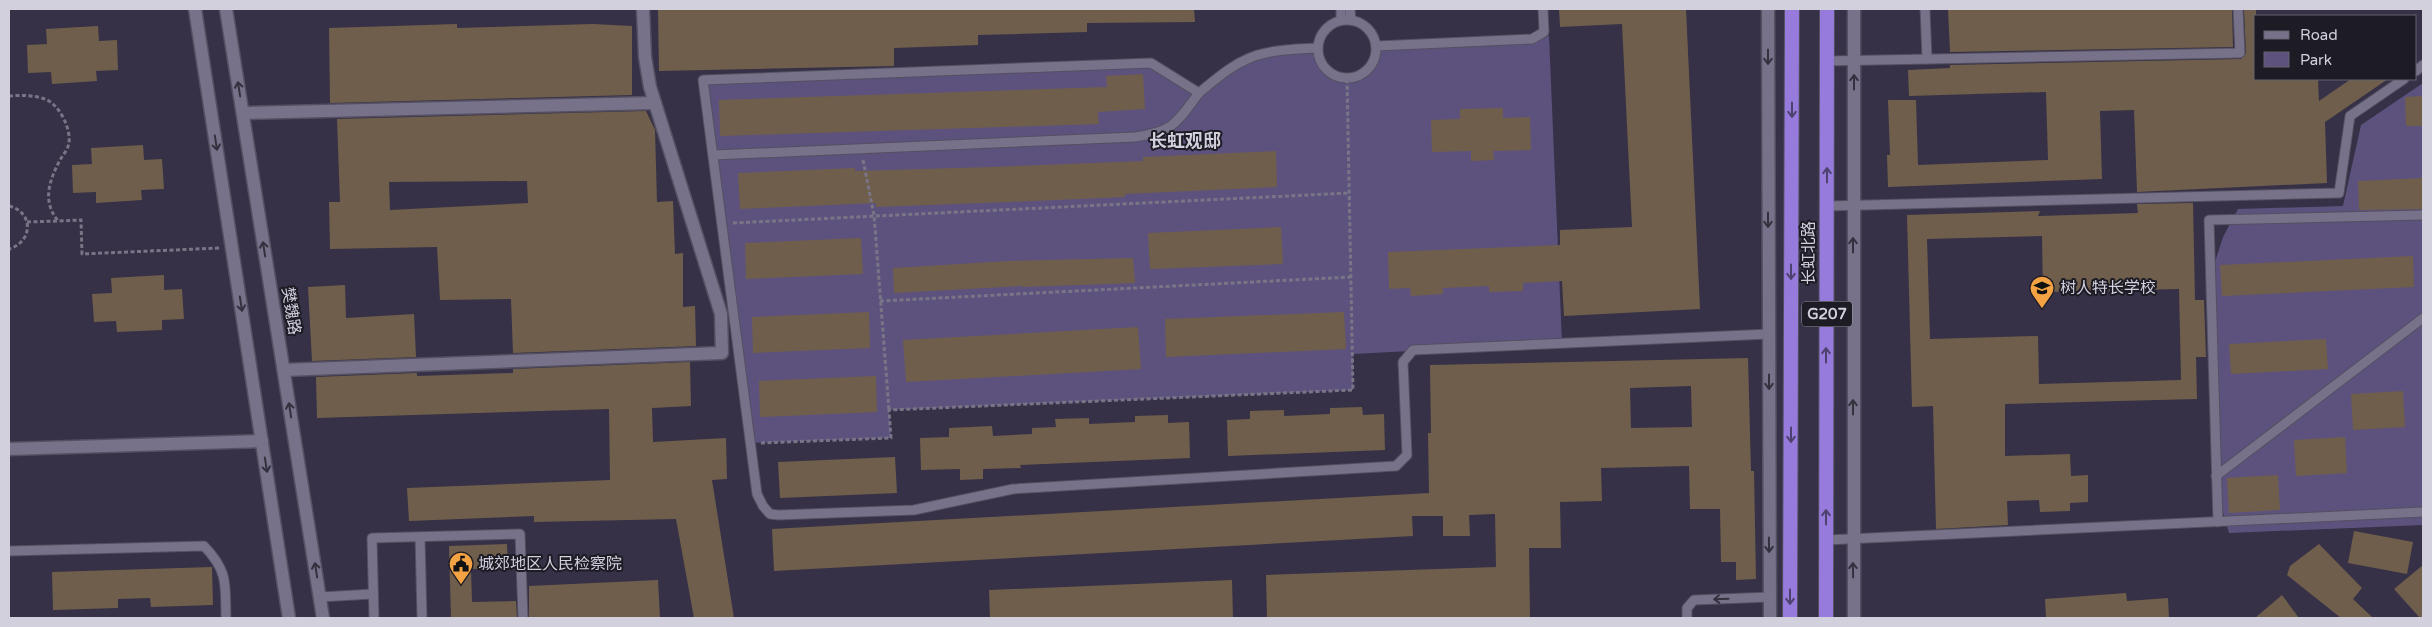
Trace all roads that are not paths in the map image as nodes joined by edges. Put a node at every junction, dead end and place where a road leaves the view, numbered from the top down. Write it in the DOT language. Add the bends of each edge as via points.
graph roads {
  1 [pos="196,9"];
  2 [pos="226,9"];
  3 [pos="643,9"];
  4 [pos="1341,9"];
  5 [pos="1350,9"];
  6 [pos="1542,9"];
  7 [pos="1768,9"];
  8 [pos="1792,9"];
  9 [pos="1827,9"];
  10 [pos="1854,9"];
  11 [pos="1925,9"];
  12 [pos="2238,9"];
  13 [pos="1346,20"];
  14 [pos="1376,46"];
  15 [pos="1317,48"];
  16 [pos="1927,59"];
  17 [pos="1827,61"];
  18 [pos="1854,61"];
  19 [pos="2403,80"];
  20 [pos="1199,93"];
  21 [pos="655,103"];
  22 [pos="243,113"];
  23 [pos="713,156"];
  24 [pos="1853,205"];
  25 [pos="1827,206"];
  26 [pos="2423,215"];
  27 [pos="2423,318"];
  28 [pos="1769,334"];
  29 [pos="284,370"];
  30 [pos="262,441"];
  31 [pos="9,449"];
  32 [pos="2216,476"];
  33 [pos="2423,512"];
  34 [pos="2218,522"];
  35 [pos="420,537"];
  36 [pos="1853,539"];
  37 [pos="1826,540"];
  38 [pos="9,551"];
  39 [pos="373,594"];
  40 [pos="320,596"];
  41 [pos="1770,597"];
  42 [pos="226,618"];
  43 [pos="289,618"];
  44 [pos="323,618"];
  45 [pos="374,618"];
  46 [pos="422,618"];
  47 [pos="523,618"];
  48 [pos="1687,618"];
  49 [pos="1770,618"];
  50 [pos="1790,618"];
  51 [pos="1826,618"];
  52 [pos="1854,618"];
  1 -- 30 [label="street, one-way"];
  22 -- 2 [label="street, 樊魏路, one-way"];
  3 -- 21 [label="street" via="645,57"];
  4 -- 13 [label="lane"];
  5 -- 13 [label="lane"];
  6 -- 14 [label="lane" via="1544,32 1532,39"];
  7 -- 28 [label="street, one-way"];
  8 -- 50 [label="highway, 长虹北路 / G207, one-way"];
  9 -- 17 [label="highway, 长虹北路 / G207"];
  10 -- 18 [label="street"];
  11 -- 16 [label="lane"];
  12 -- 16 [label="lane" via="2240,53"];
  13 -- 14 [label="lane" via="1360,23 1368,29"];
  13 -- 15 [label="lane" via="1324,30"];
  14 -- 15 [label="lane" via="1372,65 1357,77 1347,79 1329,73 1318,58"];
  15 -- 20 [label="lane" via="1265,52 1222,73"];
  16 -- 18 [label="lane"];
  17 -- 18 [label="lane"];
  25 -- 17 [label="highway, 长虹北路 / G207, one-way"];
  24 -- 18 [label="street, one-way"];
  19 -- 24 [label="lane" via="2350,116 2339,192"];
  20 -- 23 [label="lane" via="1175,124 1158,133 1135,137"];
  20 -- 23 [label="lane" via="1152,63 703,80"];
  21 -- 22 [label="street"];
  21 -- 29 [label="street" via="721,314 722,353"];
  29 -- 22 [label="street, 樊魏路, one-way"];
  23 -- 28 [label="lane" via="757,494 770,514 914,510 1013,489 1396,466 1407,455 1403,362 1414,350"];
  24 -- 25 [label="lane"];
  36 -- 24 [label="street, one-way"];
  37 -- 25 [label="highway, 长虹北路 / G207, one-way"];
  26 -- 32 [label="lane" via="2209,220"];
  27 -- 32 [label="lane"];
  28 -- 41 [label="street, one-way"];
  40 -- 29 [label="street, 樊魏路, one-way"];
  30 -- 31 [label="street"];
  30 -- 43 [label="street, one-way"];
  32 -- 34 [label="lane"];
  33 -- 34 [label="lane"];
  34 -- 36 [label="lane"];
  35 -- 39 [label="lane" via="372,538"];
  35 -- 46 [label="lane"];
  35 -- 47 [label="lane" via="520,534"];
  36 -- 37 [label="lane"];
  52 -- 36 [label="street, one-way"];
  37 -- 51 [label="highway, 长虹北路 / G207"];
  38 -- 42 [label="lane" via="204,546 218,561 225,581"];
  39 -- 40 [label="lane"];
  39 -- 45 [label="lane"];
  40 -- 44 [label="street, 樊魏路"];
  41 -- 48 [label="lane, one-way" via="1694,600 1687,608"];
  41 -- 49 [label="street"];
}
